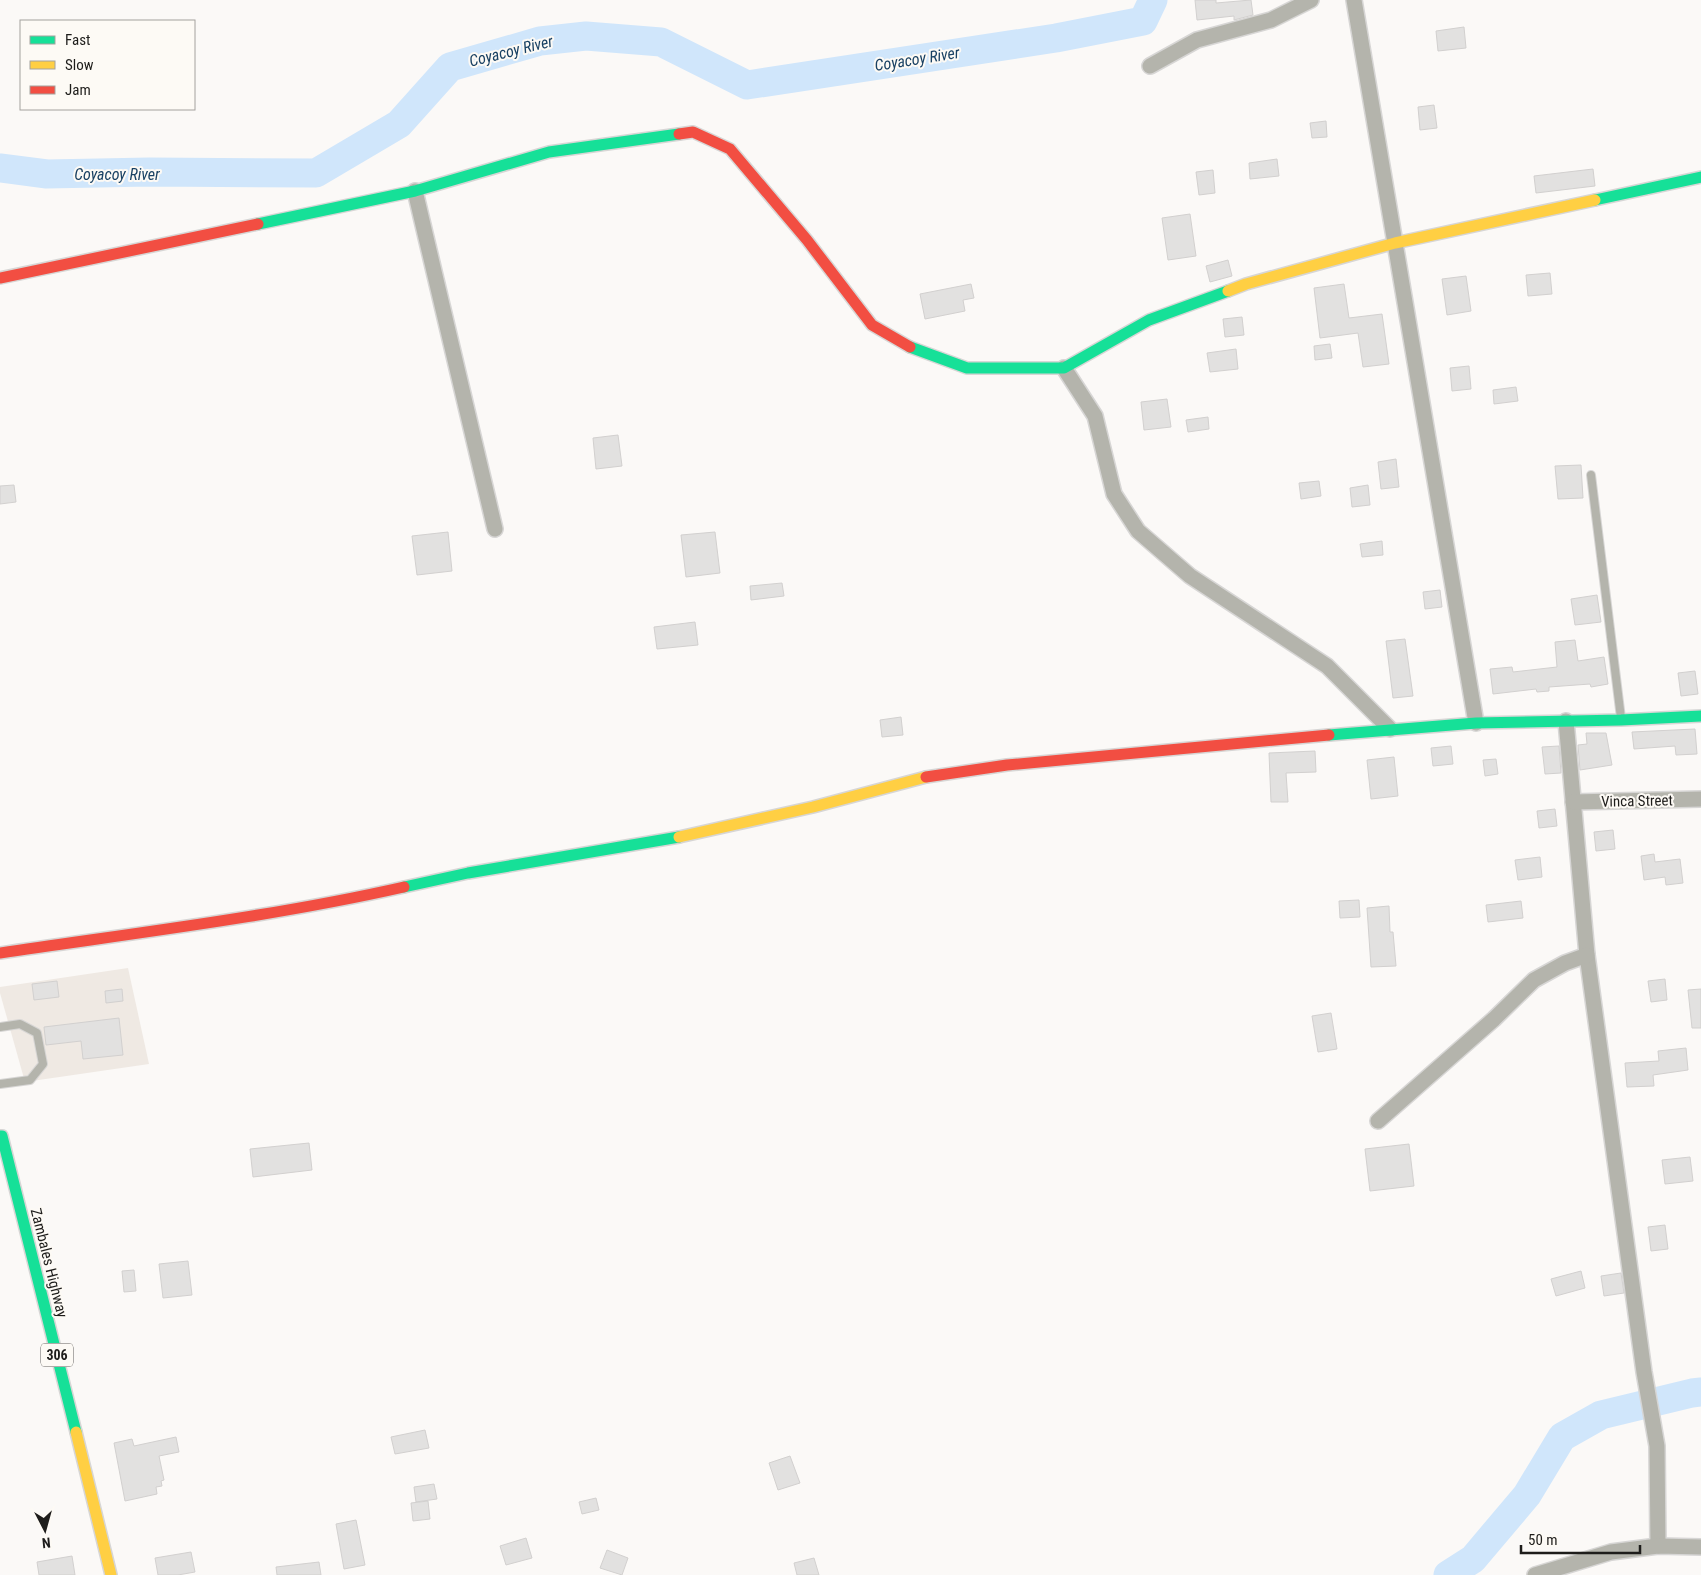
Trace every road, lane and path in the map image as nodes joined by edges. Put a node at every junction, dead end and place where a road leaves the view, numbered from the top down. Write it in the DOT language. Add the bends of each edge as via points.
graph roads {
  1 [pos="1311,0"];
  2 [pos="1354,0"];
  3 [pos="1150,66"];
  4 [pos="1701,177"];
  5 [pos="414,191"];
  6 [pos="1395,243"];
  7 [pos="0,278"];
  8 [pos="1064,368"];
  9 [pos="1591,475"];
  10 [pos="495,529"];
  11 [pos="1701,716"];
  12 [pos="1621,720"];
  13 [pos="1566,721"];
  14 [pos="1476,723"];
  15 [pos="1390,729"];
  16 [pos="1701,799"];
  17 [pos="1573,802"];
  18 [pos="0,953"];
  19 [pos="1587,955"];
  20 [pos="0,1028"];
  21 [pos="0,1084"];
  22 [pos="1378,1121"];
  23 [pos="1,1133"];
  24 [pos="1658,1546"];
  25 [pos="1701,1547"];
  26 [pos="111,1575"];
  27 [pos="1535,1575"];
  1 -- 3 [label="street" via="1271,20 1197,40"];
  2 -- 6 [label="street"];
  4 -- 6 [label="street"];
  5 -- 7 [label="street"];
  5 -- 8 [label="street" via="549,152 694,132 730,150 807,240 872,326 911,348 967,368"];
  5 -- 10 [label="street"];
  6 -- 8 [label="street" via="1246,284 1184,307 1150,320"];
  6 -- 14 [label="street"];
  8 -- 15 [label="street" via="1095,416 1114,494 1138,531 1190,576 1327,666"];
  9 -- 12 [label="lane"];
  11 -- 12 [label="street"];
  12 -- 13 [label="street"];
  13 -- 14 [label="street"];
  13 -- 17 [label="street"];
  14 -- 15 [label="street"];
  15 -- 18 [label="street" via="1007,765 924,777 813,807 660,842 468,873 323,904 207,924"];
  16 -- 17 [label="street, Vinca Street"];
  17 -- 19 [label="street"];
  19 -- 22 [label="street" via="1534,980"];
  19 -- 24 [label="street" via="1657,1446"];
  20 -- 21 [label="lane" via="20,1024 37,1033 42,1064 30,1080"];
  23 -- 26 [label="street, Zambales Highway / 306"];
  24 -- 25 [label="street"];
  24 -- 27 [label="street" via="1611,1552"];
}
